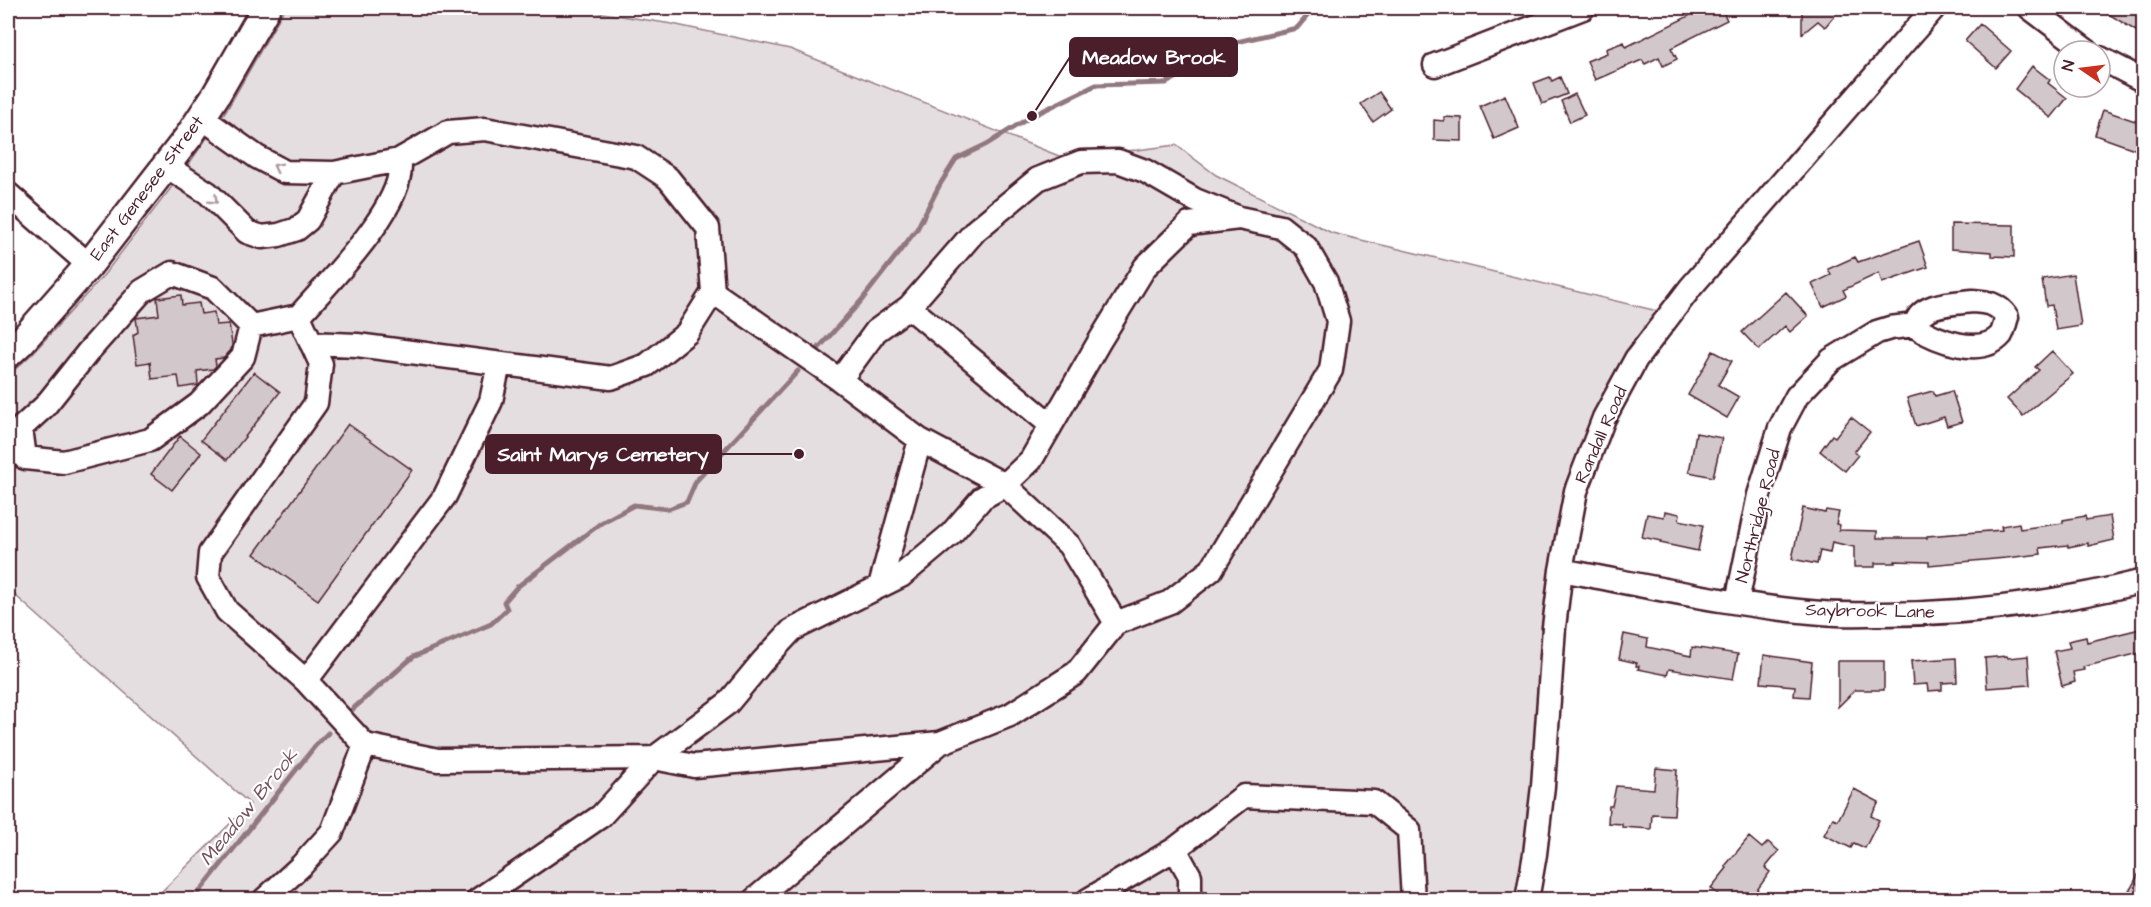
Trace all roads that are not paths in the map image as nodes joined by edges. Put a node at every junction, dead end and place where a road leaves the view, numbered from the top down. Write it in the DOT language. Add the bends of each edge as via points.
graph roads {
  1 [pos="266,8"];
  2 [pos="1583,8"];
  3 [pos="2030,8"];
  4 [pos="1930,9"];
  5 [pos="2071,39"];
  6 [pos="2112,64"];
  7 [pos="1435,65"];
  8 [pos="2144,81"];
  9 [pos="201,117"];
  10 [pos="399,160"];
  11 [pos="166,166"];
  12 [pos="334,173"];
  13 [pos="8,194"];
  14 [pos="1239,218"];
  15 [pos="89,265"];
  16 [pos="713,292"];
  17 [pos="909,307"];
  18 [pos="299,316"];
  19 [pos="1915,325"];
  20 [pos="251,326"];
  21 [pos="311,343"];
  22 [pos="8,354"];
  23 [pos="499,364"];
  24 [pos="840,380"];
  25 [pos="1051,425"];
  26 [pos="920,440"];
  27 [pos="1005,485"];
  28 [pos="1561,570"];
  29 [pos="2144,581"];
  30 [pos="880,586"];
  31 [pos="1737,602"];
  32 [pos="1116,623"];
  33 [pos="306,681"];
  34 [pos="940,743"];
  35 [pos="365,746"];
  36 [pos="654,758"];
  37 [pos="1175,849"];
  38 [pos="264,900"];
  39 [pos="478,900"];
  40 [pos="754,900"];
  41 [pos="1088,900"];
  42 [pos="1190,900"];
  43 [pos="1413,900"];
  44 [pos="1527,900"];
  1 -- 9 [label="main road, East Genesee Street"];
  2 -- 7 [label="street"];
  3 -- 5 [label="street"];
  4 -- 28 [label="street, Randall Road" via="1691,286 1636,358 1604,418 1576,491"];
  6 -- 8 [label="street"];
  9 -- 11 [label="main road, East Genesee Street"];
  12 -- 9 [label="street, one-way" via="285,172"];
  10 -- 12 [label="street"];
  10 -- 16 [label="street" via="448,132 485,129 636,157 668,178 708,228"];
  10 -- 18 [label="street" via="401,169 394,193 371,232"];
  11 -- 12 [label="street, one-way" via="208,194 247,232 262,237 279,236 308,220"];
  11 -- 15 [label="main road, East Genesee Street"];
  13 -- 15 [label="street"];
  14 -- 17 [label="street" via="1118,161 1081,162 1038,179 976,230"];
  14 -- 25 [label="street" via="1189,224 1145,267"];
  14 -- 32 [label="street" via="1281,227 1306,247 1326,282 1338,321 1331,370 1211,570 1170,602"];
  15 -- 22 [label="main road, East Genesee Street"];
  16 -- 23 [label="street" via="687,333 646,365 611,378"];
  16 -- 24 [label="street"];
  17 -- 24 [label="street" via="876,332"];
  17 -- 25 [label="street"];
  18 -- 20 [label="street"];
  18 -- 21 [label="street"];
  19 -- 31 [label="street, Northridge Road" via="1877,332 1831,360 1797,396 1780,428 1759,495"];
  20 -- 20 [label="street" via="213,288 172,273 142,291 45,406 21,428 25,458 64,462 150,440 199,404 243,357"];
  21 -- 23 [label="street" via="357,345"];
  21 -- 33 [label="street" via="321,364 316,403 210,553 208,577 227,611"];
  23 -- 33 [label="street" via="491,402 445,496"];
  24 -- 26 [label="street"];
  25 -- 27 [label="street" via="1031,459"];
  26 -- 27 [label="street"];
  26 -- 30 [label="street"];
  27 -- 30 [label="street" via="982,498 951,534 901,576"];
  27 -- 32 [label="street" via="1069,545"];
  28 -- 31 [label="street, Saybrook Lane"];
  28 -- 44 [label="street, Randall Road" via="1543,786"];
  29 -- 31 [label="street, Saybrook Lane" via="1983,610 1931,614 1824,614"];
  30 -- 36 [label="street" via="792,630 729,703"];
  32 -- 34 [label="street" via="1076,674 1010,715"];
  33 -- 35 [label="street"];
  34 -- 36 [label="street" via="694,766"];
  34 -- 40 [label="street"];
  35 -- 36 [label="street" via="438,760"];
  35 -- 38 [label="street" via="332,832"];
  36 -- 39 [label="street" via="601,816"];
  37 -- 41 [label="street"];
  37 -- 42 [label="street" via="1190,876"];
  37 -- 43 [label="street" via="1244,796 1374,802 1409,830"];
}
